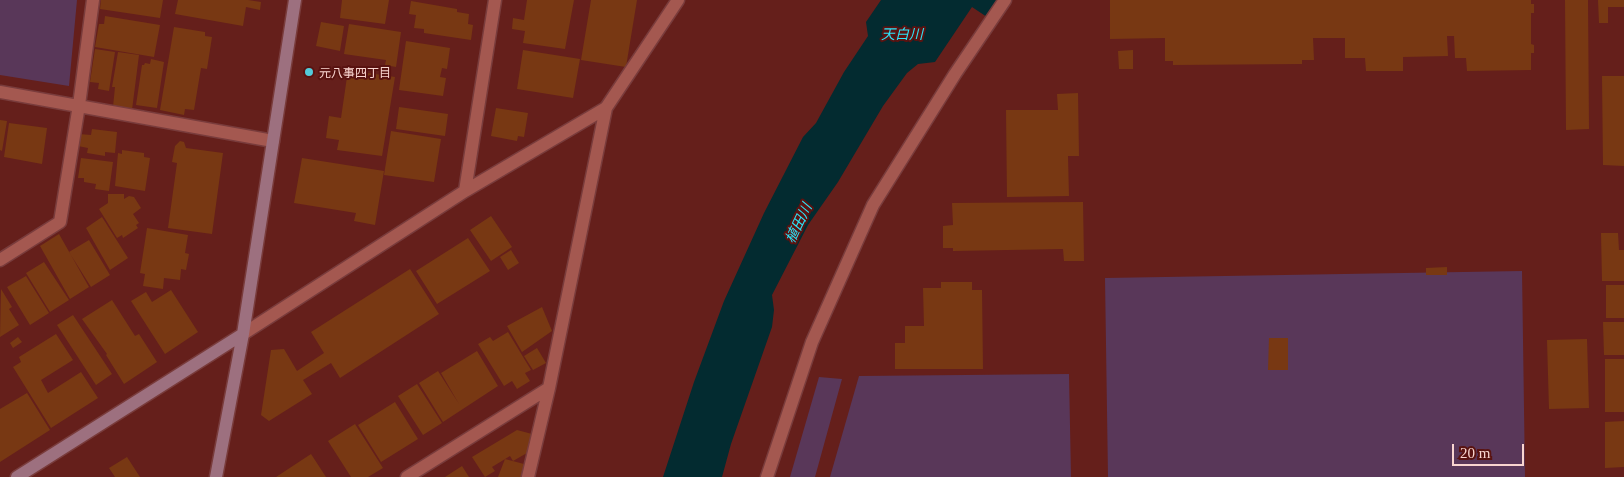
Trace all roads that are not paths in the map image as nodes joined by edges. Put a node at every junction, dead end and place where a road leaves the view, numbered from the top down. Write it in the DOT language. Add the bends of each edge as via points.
graph roads {
  1 [pos="93,0"];
  2 [pos="295,0"];
  3 [pos="495,0"];
  4 [pos="678,0"];
  5 [pos="1004,0"];
  6 [pos="0,92"];
  7 [pos="80,105"];
  8 [pos="606,108"];
  9 [pos="273,140"];
  10 [pos="465,191"];
  11 [pos="0,260"];
  12 [pos="243,334"];
  13 [pos="549,388"];
  14 [pos="17,477"];
  15 [pos="216,477"];
  16 [pos="407,477"];
  17 [pos="528,477"];
  18 [pos="767,477"];
  1 -- 7 [label="street"];
  2 -- 9 [label="street"];
  3 -- 10 [label="street"];
  4 -- 8 [label="street"];
  5 -- 18 [label="street" via="873,205 812,342"];
  6 -- 7 [label="street"];
  7 -- 9 [label="street"];
  7 -- 11 [label="street" via="60,222"];
  8 -- 10 [label="street"];
  8 -- 13 [label="street"];
  9 -- 12 [label="street"];
  10 -- 12 [label="street"];
  12 -- 14 [label="street"];
  12 -- 15 [label="street"];
  13 -- 16 [label="street"];
  13 -- 17 [label="street"];
}
